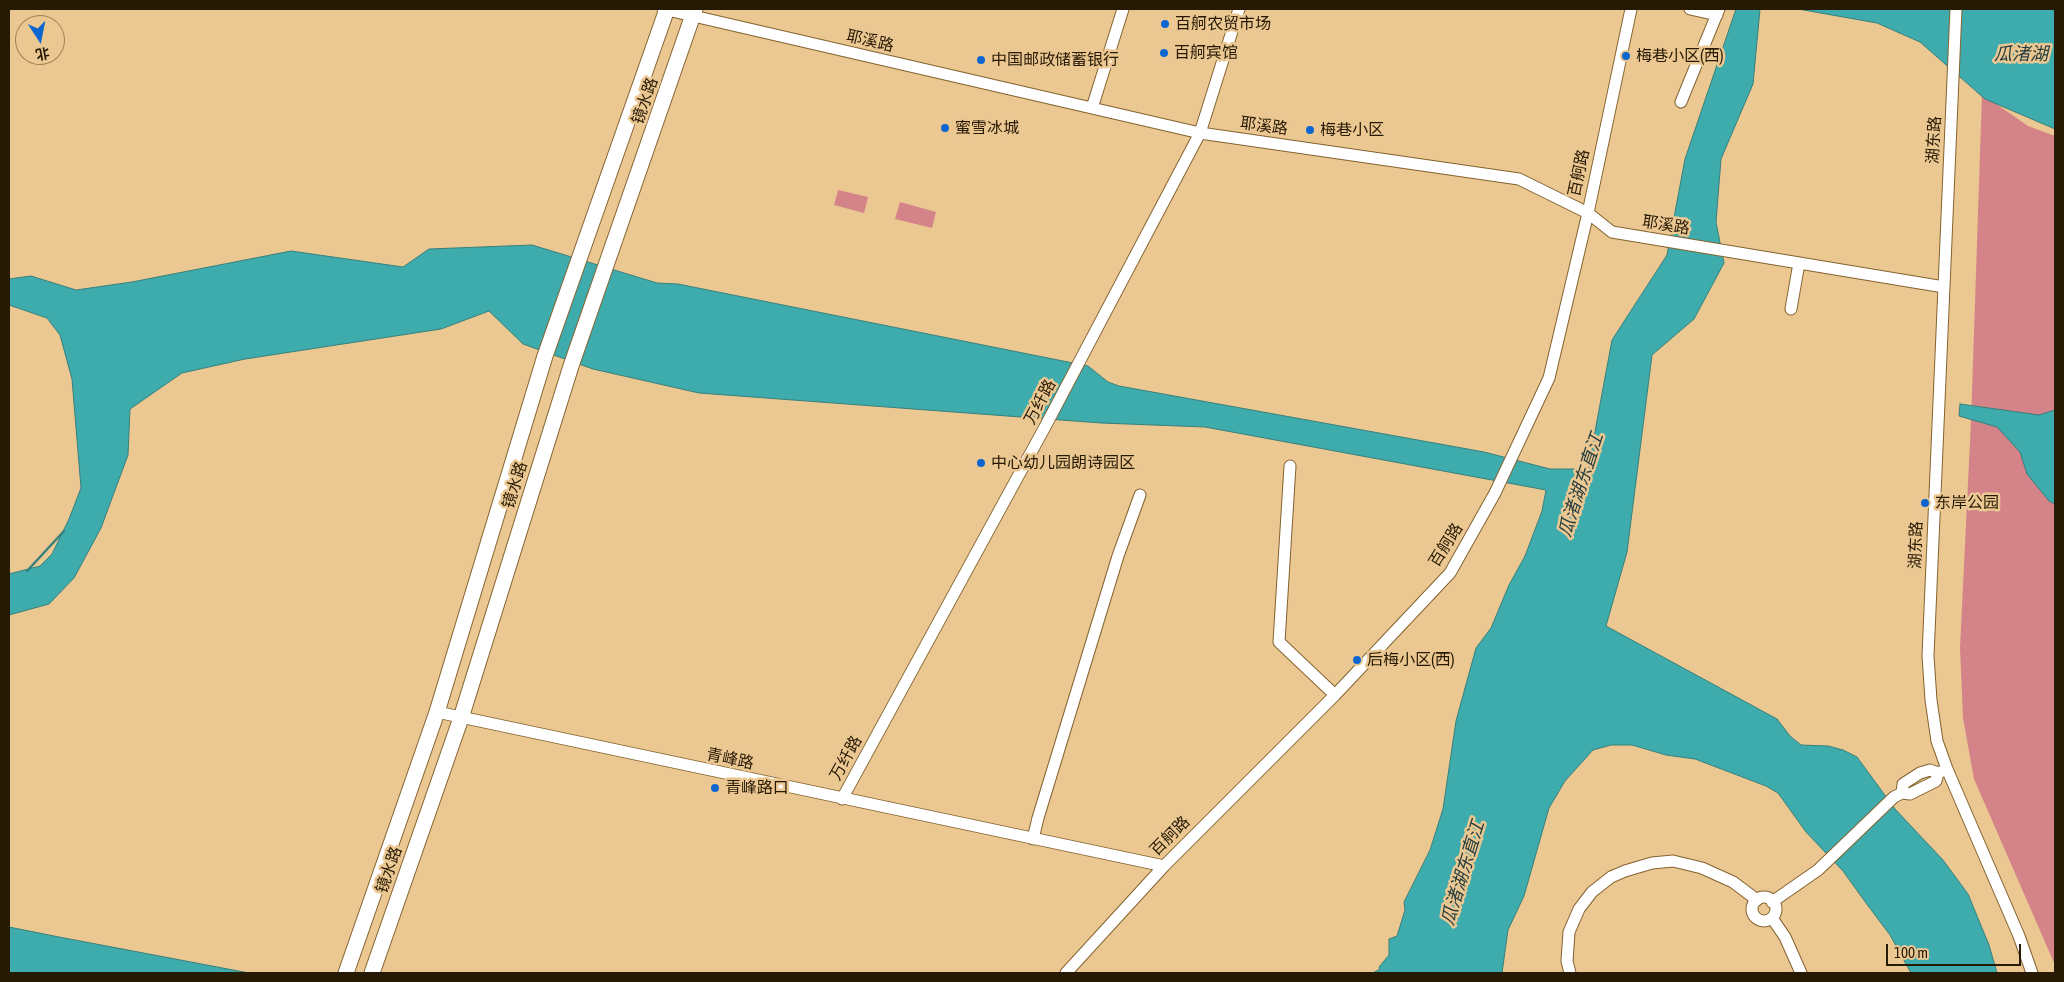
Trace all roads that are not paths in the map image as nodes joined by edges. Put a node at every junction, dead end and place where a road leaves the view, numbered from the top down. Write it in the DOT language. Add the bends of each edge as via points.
graph roads {
  1 [pos="665,9"];
  2 [pos="1123,9"];
  3 [pos="1239,9"];
  4 [pos="1631,9"];
  5 [pos="1690,9"];
  6 [pos="1956,9"];
  7 [pos="1718,12"];
  8 [pos="694,13"];
  9 [pos="1681,102"];
  10 [pos="1092,108"];
  11 [pos="1200,133"];
  12 [pos="1588,212"];
  13 [pos="1800,263"];
  14 [pos="1944,287"];
  15 [pos="1791,309"];
  16 [pos="1290,466"];
  17 [pos="1140,495"];
  18 [pos="1335,695"];
  19 [pos="437,712"];
  20 [pos="461,718"];
  21 [pos="1942,771"];
  22 [pos="842,799"];
  23 [pos="1033,839"];
  24 [pos="1164,866"];
  25 [pos="1756,900"];
  26 [pos="1772,902"];
  27 [pos="1772,918"];
  28 [pos="346,973"];
  29 [pos="372,973"];
  30 [pos="1066,973"];
  31 [pos="1570,973"];
  32 [pos="1802,973"];
  33 [pos="2032,973"];
  1 -- 8 [label="street, 耶溪路"];
  1 -- 19 [label="main road, 镜水路" via="545,356"];
  2 -- 10 [label="street"];
  3 -- 11 [label="street, 万纤路"];
  4 -- 12 [label="street, 百舸路"];
  5 -- 7 [label="street"];
  6 -- 14 [label="street, 湖东路"];
  7 -- 9 [label="street"];
  8 -- 10 [label="street, 耶溪路"];
  8 -- 20 [label="main road, 镜水路" via="571,366"];
  10 -- 11 [label="street, 耶溪路"];
  11 -- 12 [label="street, 耶溪路" via="1519,179"];
  11 -- 22 [label="street, 万纤路" via="1084,355"];
  12 -- 13 [label="street, 耶溪路" via="1612,232"];
  12 -- 18 [label="street, 百舸路" via="1549,378 1495,493 1450,573"];
  13 -- 14 [label="street, 耶溪路"];
  13 -- 15 [label="street"];
  14 -- 21 [label="street, 湖东路" via="1928,656 1930,700"];
  16 -- 18 [label="street" via="1280,642"];
  17 -- 23 [label="street" via="1118,556"];
  18 -- 24 [label="street, 百舸路"];
  19 -- 20 [label="street, 青峰路"];
  19 -- 28 [label="main road, 镜水路"];
  20 -- 22 [label="street, 青峰路"];
  20 -- 29 [label="main road, 镜水路"];
  21 -- 26 [label="street" via="1936,781 1910,794 1898,795 1818,870"];
  21 -- 33 [label="street, 湖东路" via="2020,936"];
  22 -- 23 [label="street, 青峰路"];
  23 -- 24 [label="street, 青峰路"];
  24 -- 30 [label="street, 百舸路"];
  25 -- 26 [label="street" via="1764,898"];
  25 -- 27 [label="street" via="1752,910 1755,917 1761,921"];
  25 -- 31 [label="street" via="1733,882 1702,868 1673,861 1625,871 1592,892 1579,909 1569,932 1567,961"];
  26 -- 27 [label="street" via="1775,911"];
  27 -- 32 [label="street"];
}
